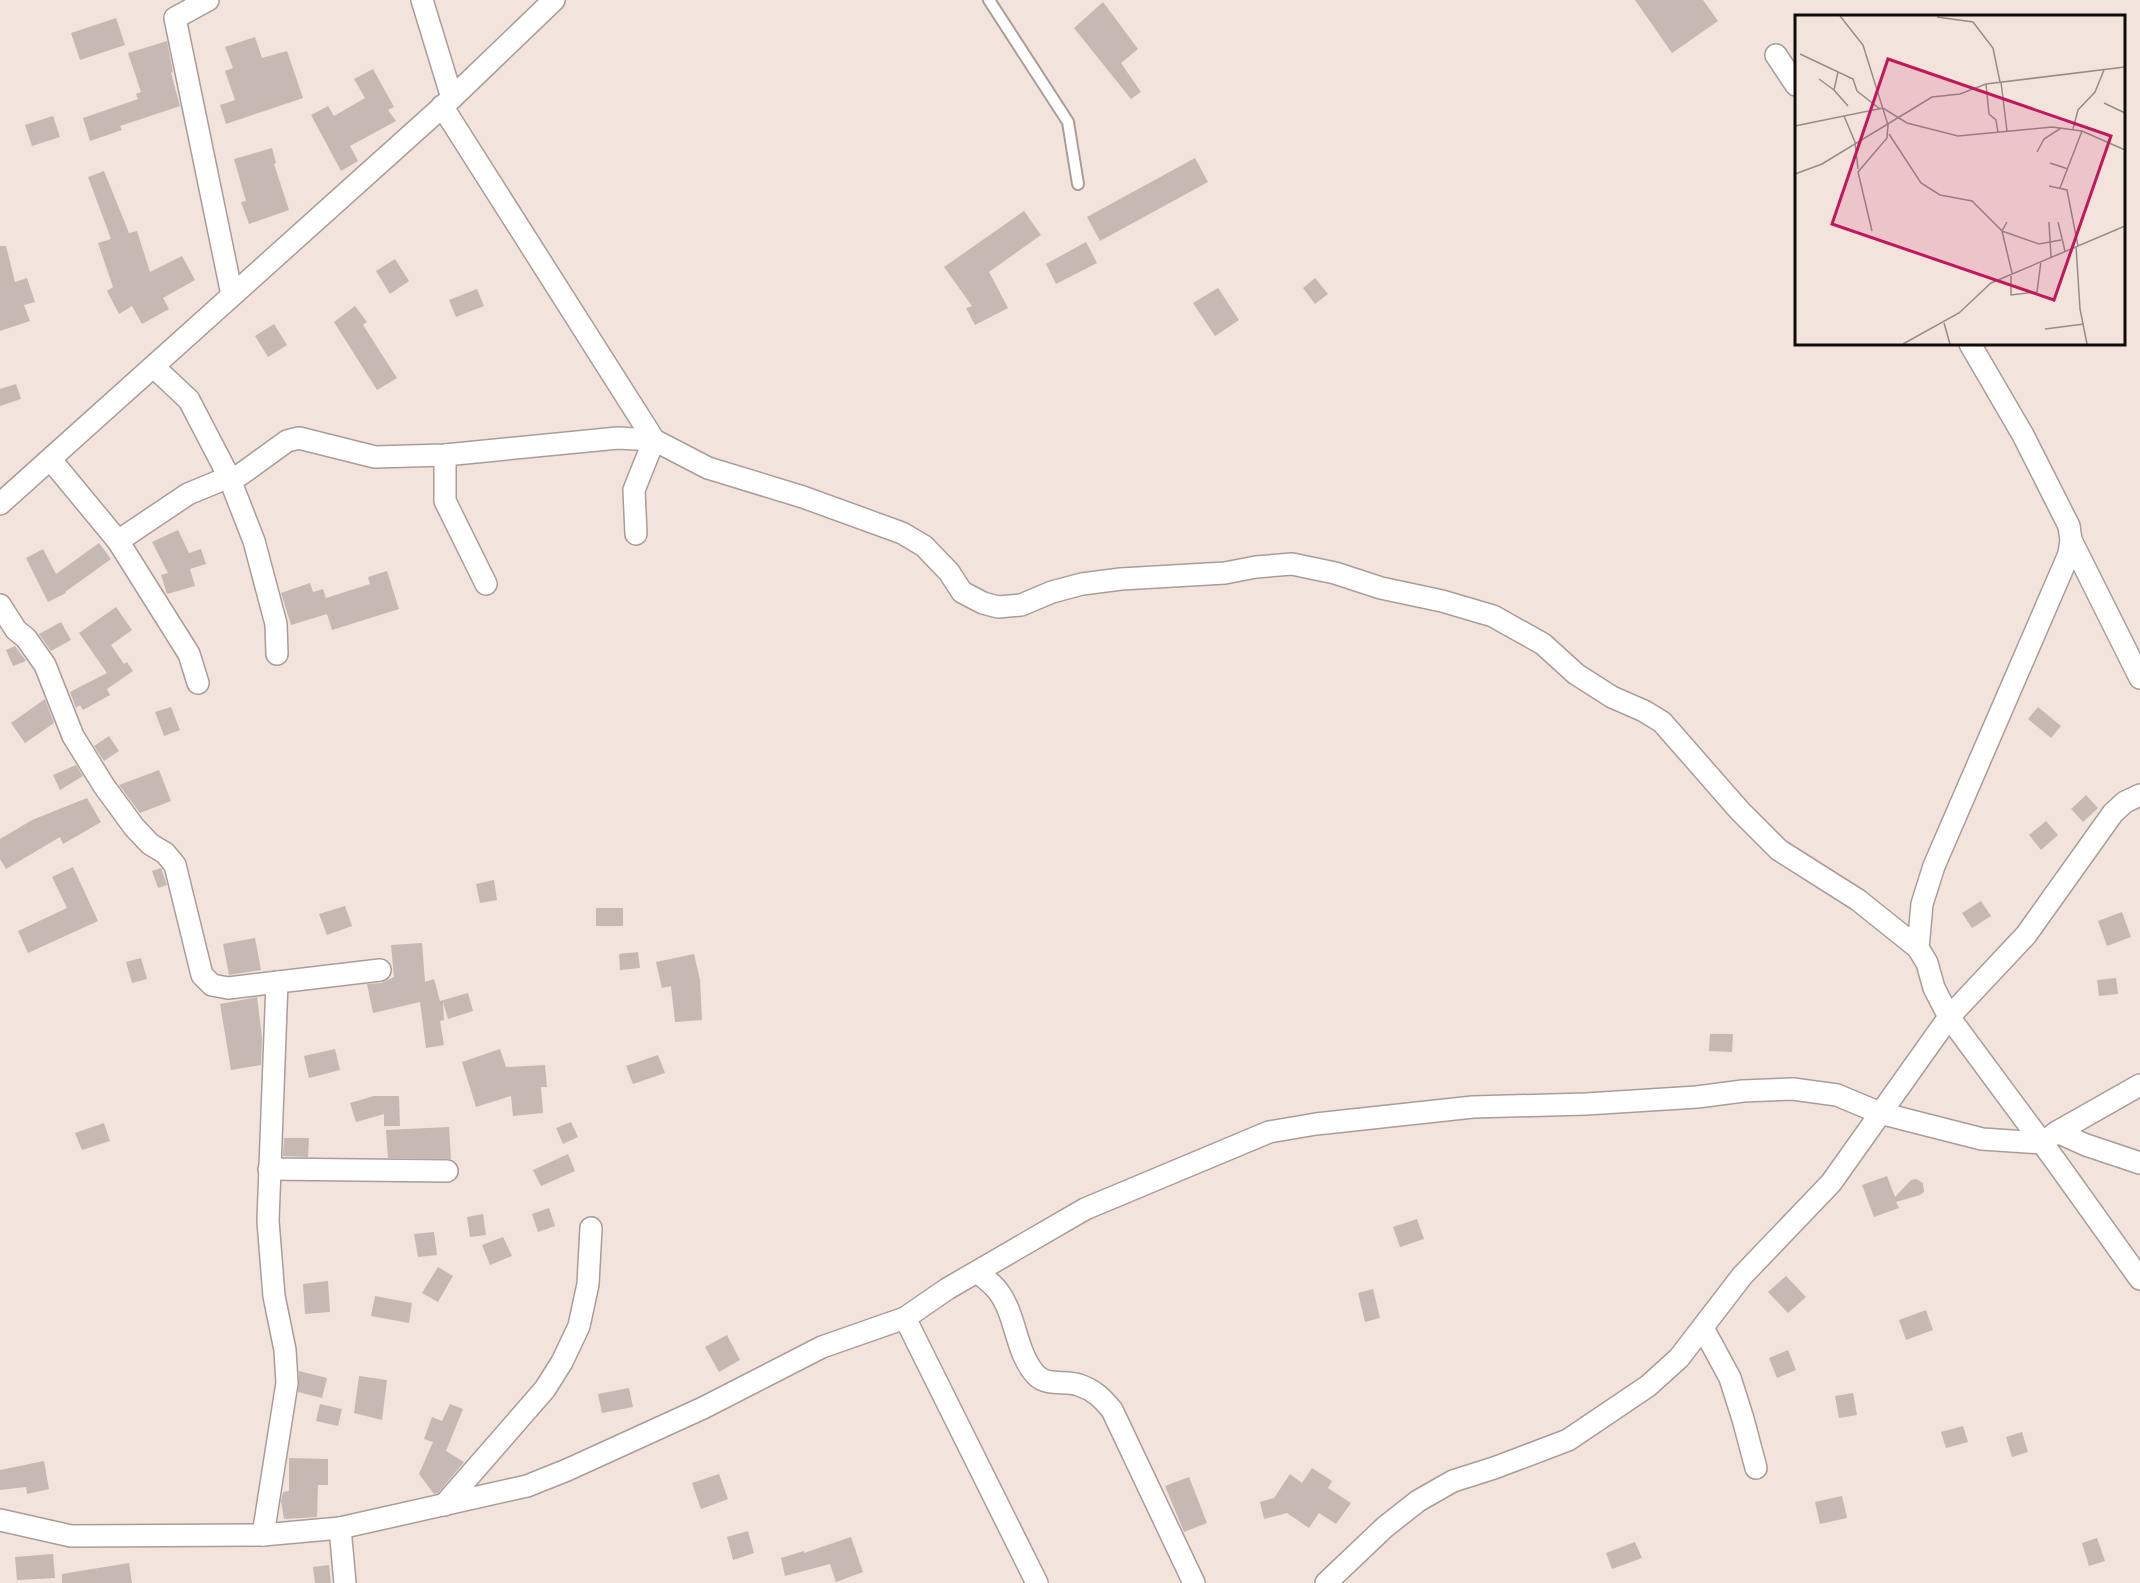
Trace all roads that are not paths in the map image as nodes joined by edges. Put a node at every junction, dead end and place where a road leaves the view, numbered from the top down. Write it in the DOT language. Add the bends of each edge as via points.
graph roads {
  1 [pos="208,0"];
  2 [pos="422,0"];
  3 [pos="554,0"];
  4 [pos="989,0"];
  5 [pos="1776,55"];
  6 [pos="1795,82"];
  7 [pos="447,102"];
  8 [pos="1078,184"];
  9 [pos="232,295"];
  10 [pos="1971,345"];
  11 [pos="154,367"];
  12 [pos="654,440"];
  13 [pos="445,455"];
  14 [pos="51,460"];
  15 [pos="229,477"];
  16 [pos="0,504"];
  17 [pos="636,534"];
  18 [pos="2071,540"];
  19 [pos="118,541"];
  20 [pos="486,584"];
  21 [pos="0,605"];
  22 [pos="277,654"];
  23 [pos="2140,678"];
  24 [pos="198,683"];
  25 [pos="2140,795"];
  26 [pos="1918,948"];
  27 [pos="380,970"];
  28 [pos="277,982"];
  29 [pos="1949,1017"];
  30 [pos="2140,1085"];
  31 [pos="1880,1113"];
  32 [pos="2050,1137"];
  33 [pos="2140,1163"];
  34 [pos="270,1169"];
  35 [pos="447,1171"];
  36 [pos="591,1228"];
  37 [pos="978,1272"];
  38 [pos="2140,1280"];
  39 [pos="905,1318"];
  40 [pos="1703,1328"];
  41 [pos="1755,1468"];
  42 [pos="444,1505"];
  43 [pos="0,1520"];
  44 [pos="340,1528"];
  45 [pos="263,1535"];
  46 [pos="345,1583"];
  47 [pos="1037,1583"];
  48 [pos="1194,1583"];
  49 [pos="1326,1583"];
  1 -- 9 [label="street" via="175,18"];
  2 -- 7 [label="street"];
  3 -- 7 [label="street"];
  4 -- 8 [label="lane" via="1068,123"];
  5 -- 6 [label="street"];
  7 -- 9 [label="street"];
  7 -- 12 [label="street"];
  9 -- 11 [label="street"];
  10 -- 18 [label="street" via="2023,435 2069,526"];
  11 -- 14 [label="street"];
  11 -- 15 [label="street" via="189,400"];
  12 -- 13 [label="street" via="618,438"];
  12 -- 17 [label="street" via="634,490"];
  12 -- 26 [label="street" via="708,468 902,533 924,546 962,592 999,607 1021,605 1082,584 1292,564 1493,616 1542,644 1576,674 1612,697 1662,722 1779,850 1858,900"];
  13 -- 15 [label="street" via="375,457 299,438 287,441 240,475"];
  13 -- 20 [label="street" via="445,501"];
  14 -- 16 [label="street"];
  14 -- 19 [label="street"];
  15 -- 19 [label="street" via="188,494"];
  15 -- 22 [label="street" via="254,540 276,624"];
  18 -- 23 [label="street"];
  18 -- 26 [label="street" via="2069,554 1934,866 1922,904"];
  19 -- 24 [label="street" via="189,654"];
  21 -- 28 [label="street" via="45,665 73,736 104,786 134,827 175,865 202,975 212,985 228,988"];
  25 -- 29 [label="street" via="2113,813 2026,935"];
  26 -- 29 [label="street"];
  27 -- 28 [label="street"];
  28 -- 34 [label="street"];
  29 -- 31 [label="street"];
  29 -- 32 [label="street"];
  30 -- 32 [label="street"];
  31 -- 32 [label="street" via="1982,1139"];
  31 -- 37 [label="street" via="1837,1095 1793,1089 1586,1104 1473,1107 1269,1132 1085,1209"];
  31 -- 40 [label="street" via="1831,1183 1742,1276"];
  32 -- 33 [label="street"];
  32 -- 38 [label="street"];
  34 -- 35 [label="street"];
  34 -- 45 [label="street" via="268,1221 287,1383"];
  36 -- 42 [label="street" via="588,1284 579,1326 562,1362 545,1389"];
  37 -- 39 [label="street"];
  37 -- 48 [label="street" via="998,1290 1027,1364 1038,1377 1051,1383 1078,1384 1097,1393 1112,1410"];
  39 -- 42 [label="street" via="822,1347 703,1408 567,1470 527,1486"];
  39 -- 47 [label="street"];
  40 -- 41 [label="street" via="1730,1378"];
  40 -- 49 [label="street" via="1679,1358 1648,1386 1568,1440 1453,1480 1418,1501"];
  42 -- 44 [label="street"];
  43 -- 45 [label="street" via="71,1536"];
  44 -- 45 [label="street"];
  44 -- 46 [label="street"];
}
